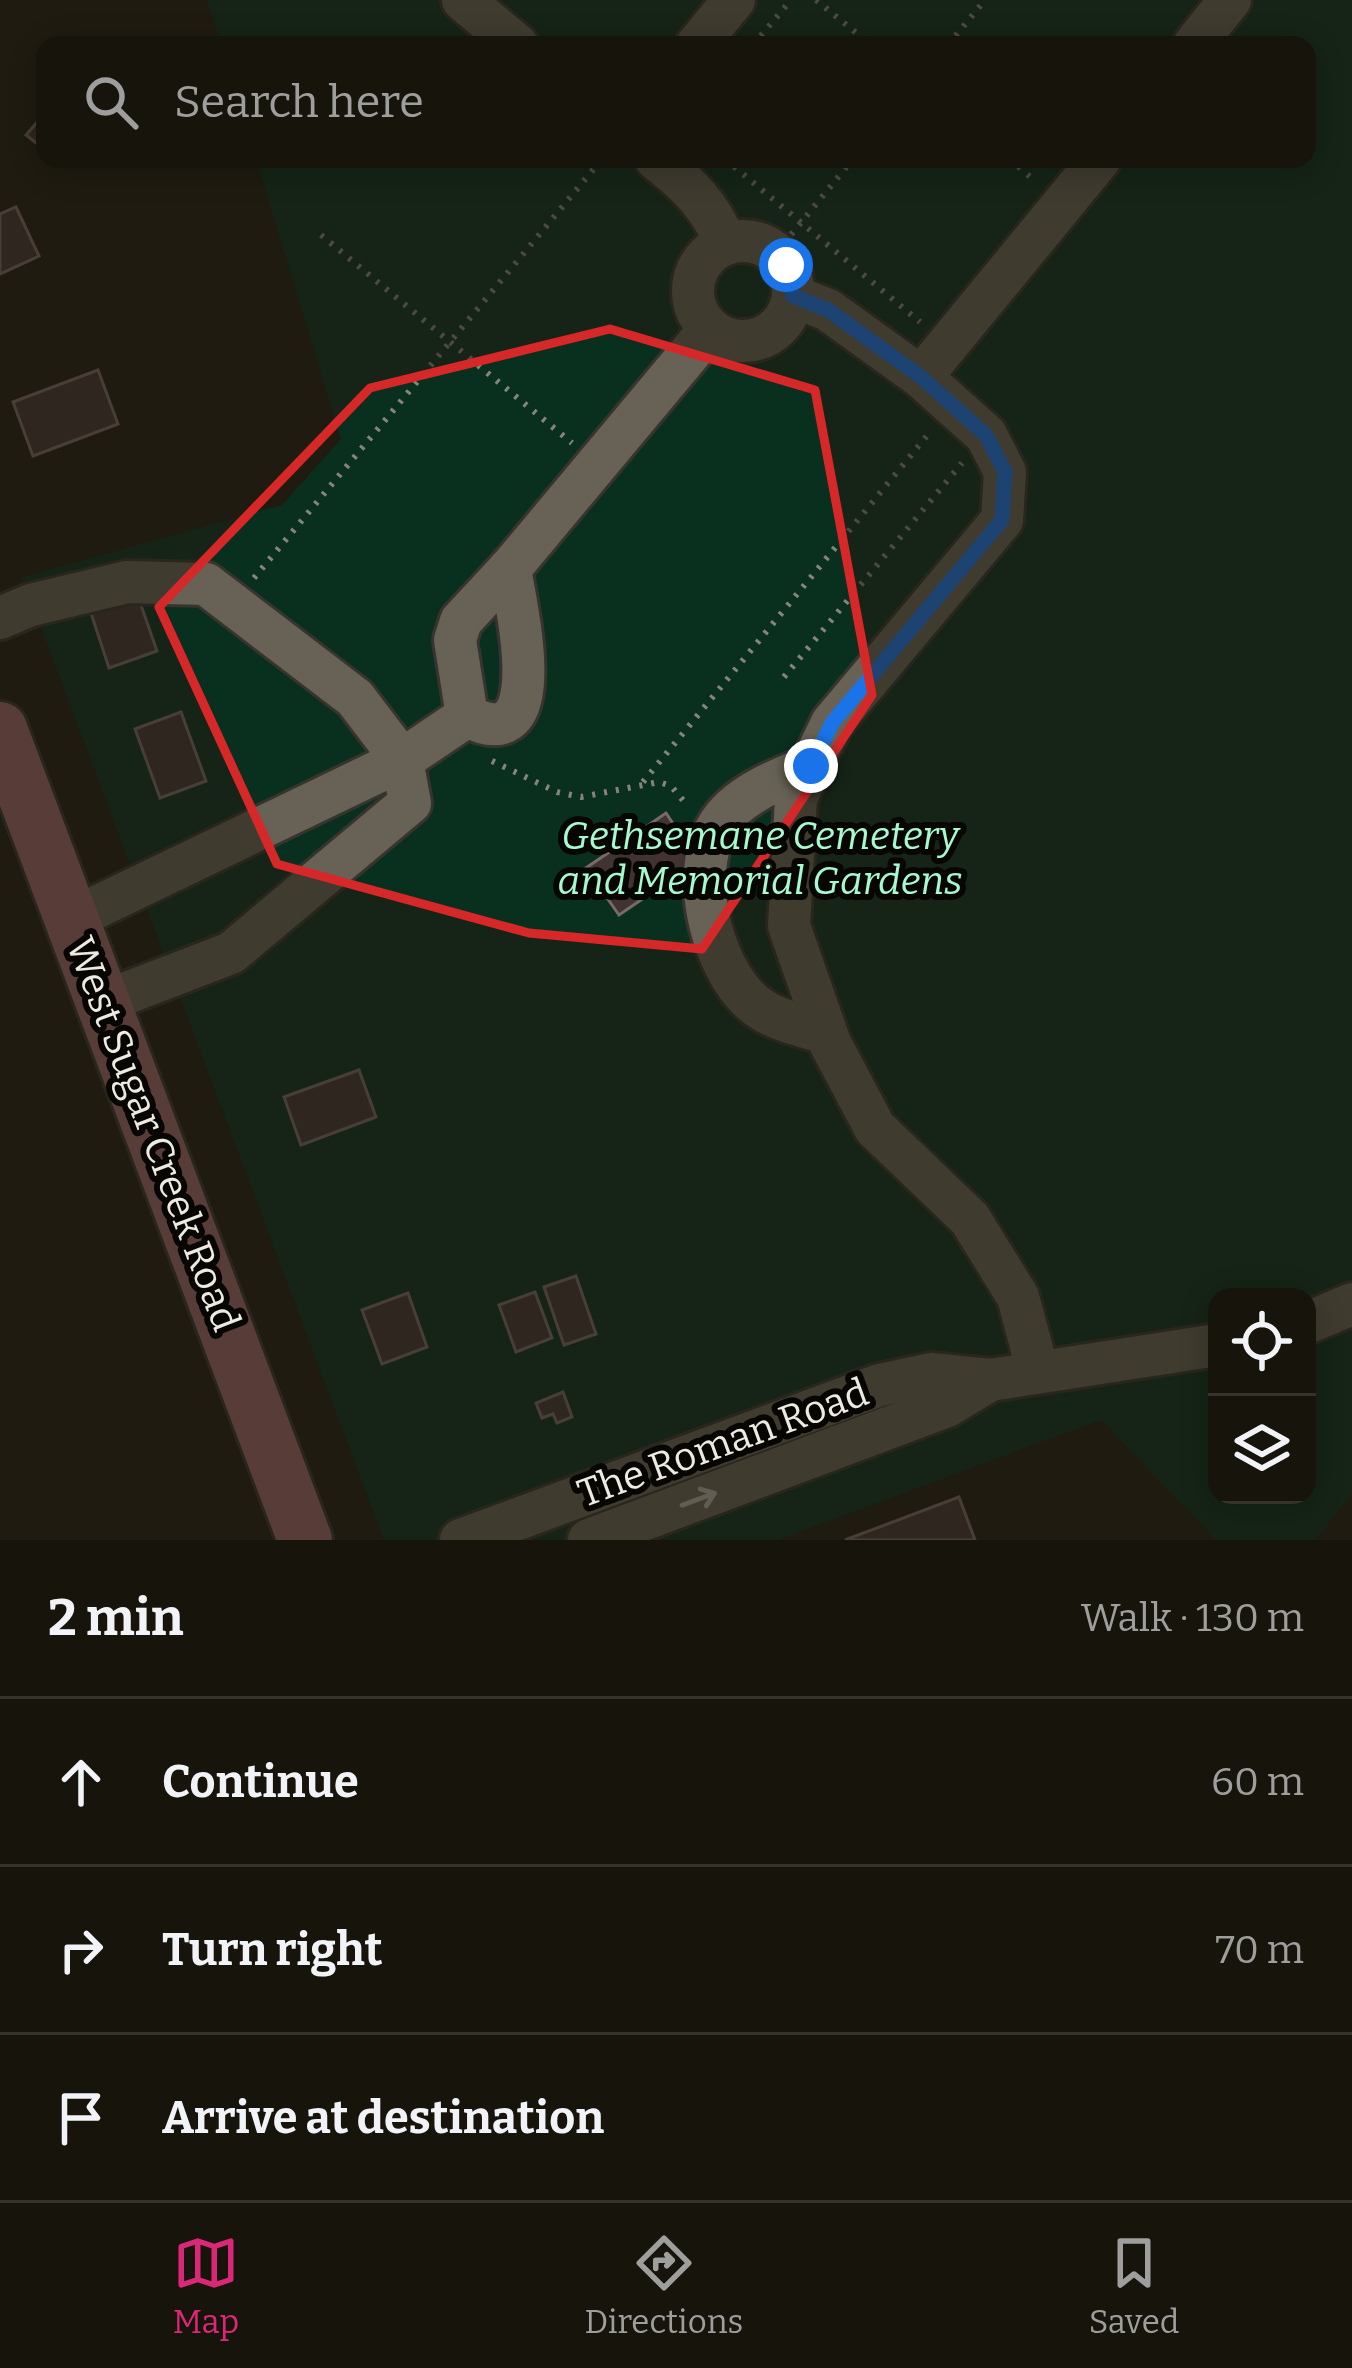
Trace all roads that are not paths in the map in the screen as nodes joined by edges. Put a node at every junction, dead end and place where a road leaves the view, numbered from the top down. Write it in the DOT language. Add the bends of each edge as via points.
graph roads {
  1 [pos="463,0"];
  2 [pos="734,0"];
  3 [pos="1231,0"];
  4 [pos="507,36"];
  5 [pos="704,36"];
  6 [pos="1201,36"];
  7 [pos="667,168"];
  8 [pos="1093,168"];
  9 [pos="726,244"];
  10 [pos="793,296"];
  11 [pos="710,329"];
  12 [pos="937,391"];
  13 [pos="510,568"];
  14 [pos="0,618"];
  15 [pos="454,725"];
  16 [pos="0,729"];
  17 [pos="402,760"];
  18 [pos="811,766"];
  19 [pos="72,919"];
  20 [pos="103,1002"];
  21 [pos="826,1033"];
  22 [pos="1352,1304"];
  23 [pos="1316,1319"];
  24 [pos="1208,1347"];
  25 [pos="1038,1372"];
  26 [pos="990,1380"];
  27 [pos="305,1540"];
  28 [pos="461,1540"];
  29 [pos="590,1540"];
  1 -- 4 [label="street"];
  2 -- 5 [label="street"];
  3 -- 6 [label="street"];
  7 -- 9 [label="street" via="713,212"];
  8 -- 12 [label="street" via="948,345"];
  9 -- 10 [label="street" via="788,237"];
  9 -- 11 [label="street" via="699,265 694,282"];
  10 -- 11 [label="street" via="781,324 754,340"];
  10 -- 12 [label="street" via="828,310"];
  11 -- 13 [label="street"];
  12 -- 18 [label="street" via="986,435 1005,472 1002,520 832,723"];
  13 -- 15 [label="street" via="461,622"];
  13 -- 15 [label="street" via="520,704 500,725"];
  14 -- 17 [label="street" via="127,582 206,584 355,698"];
  15 -- 17 [label="street"];
  16 -- 19 [label="main road, West Sugar Creek Road"];
  17 -- 19 [label="street"];
  17 -- 20 [label="street" via="410,803 231,953"];
  18 -- 21 [label="street" via="796,799 789,926"];
  18 -- 21 [label="street" via="735,805 716,828 706,910 741,992 762,1010"];
  19 -- 20 [label="main road, West Sugar Creek Road"];
  20 -- 27 [label="main road, West Sugar Creek Road"];
  21 -- 25 [label="street" via="875,1128 970,1219 1018,1297"];
  22 -- 23 [label="street"];
  24 -- 25 [label="street, The Roman Road"];
  25 -- 26 [label="street, The Roman Road"];
  26 -- 28 [label="street, The Roman Road" via="931,1373 880,1384"];
  29 -- 26 [label="street, The Roman Road, one-way" via="947,1406"];
}
